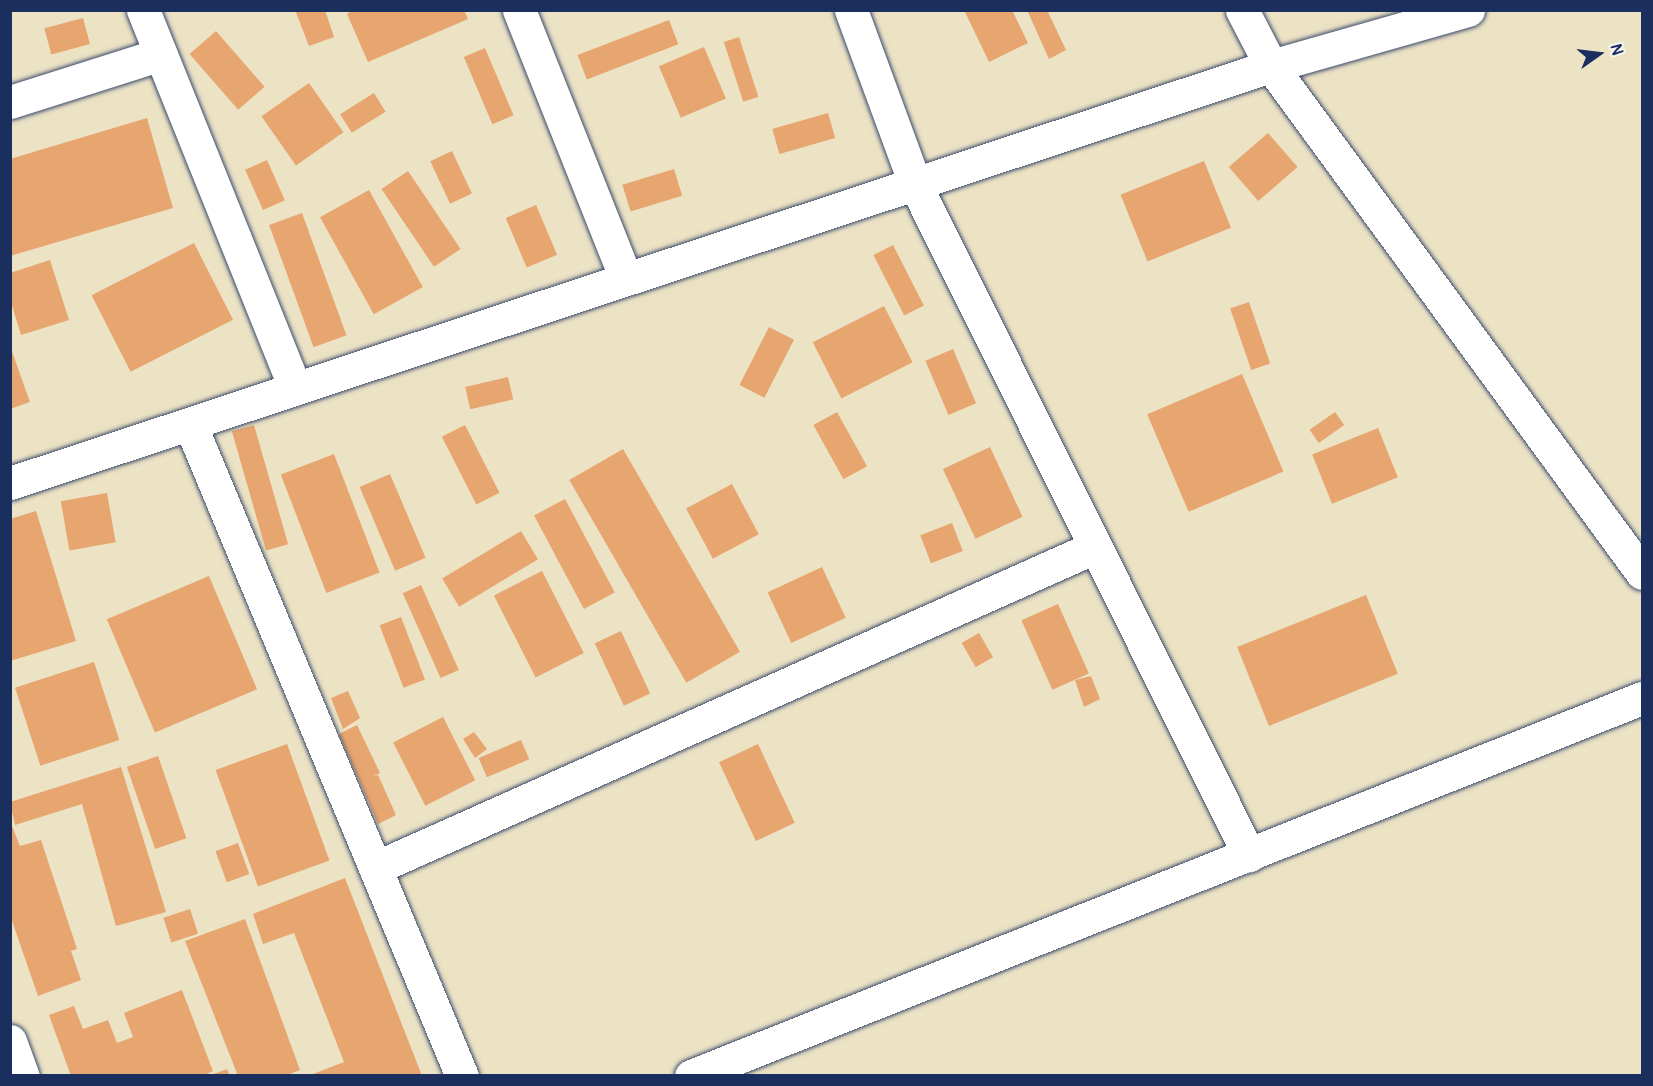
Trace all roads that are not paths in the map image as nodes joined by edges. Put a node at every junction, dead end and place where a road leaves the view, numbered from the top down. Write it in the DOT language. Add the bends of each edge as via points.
graph roads {
  1 [pos="143,10"];
  2 [pos="519,10"];
  3 [pos="851,10"];
  4 [pos="1242,10"];
  5 [pos="1468,10"];
  6 [pos="161,54"];
  7 [pos="1271,66"];
  8 [pos="10,102"];
  9 [pos="915,184"];
  10 [pos="626,279"];
  11 [pos="296,389"];
  12 [pos="190,424"];
  13 [pos="10,483"];
  14 [pos="1095,547"];
  15 [pos="1642,573"];
  16 [pos="1642,698"];
  17 [pos="1249,855"];
  18 [pos="375,868"];
  19 [pos="10,1041"];
  20 [pos="742,1067"];
  21 [pos="23,1076"];
  22 [pos="462,1076"];
  23 [pos="691,1076"];
  1 -- 6 [label="street"];
  2 -- 10 [label="street"];
  3 -- 9 [label="street"];
  4 -- 7 [label="street"];
  5 -- 7 [label="street"];
  6 -- 8 [label="street"];
  6 -- 11 [label="street"];
  7 -- 9 [label="street"];
  7 -- 15 [label="street"];
  9 -- 10 [label="street"];
  9 -- 14 [label="street"];
  10 -- 11 [label="street"];
  11 -- 12 [label="street"];
  12 -- 13 [label="street"];
  12 -- 18 [label="street"];
  14 -- 17 [label="street"];
  14 -- 18 [label="street"];
  16 -- 17 [label="street"];
  17 -- 20 [label="street"];
  18 -- 22 [label="street"];
  19 -- 21 [label="street"];
  20 -- 23 [label="street"];
}
